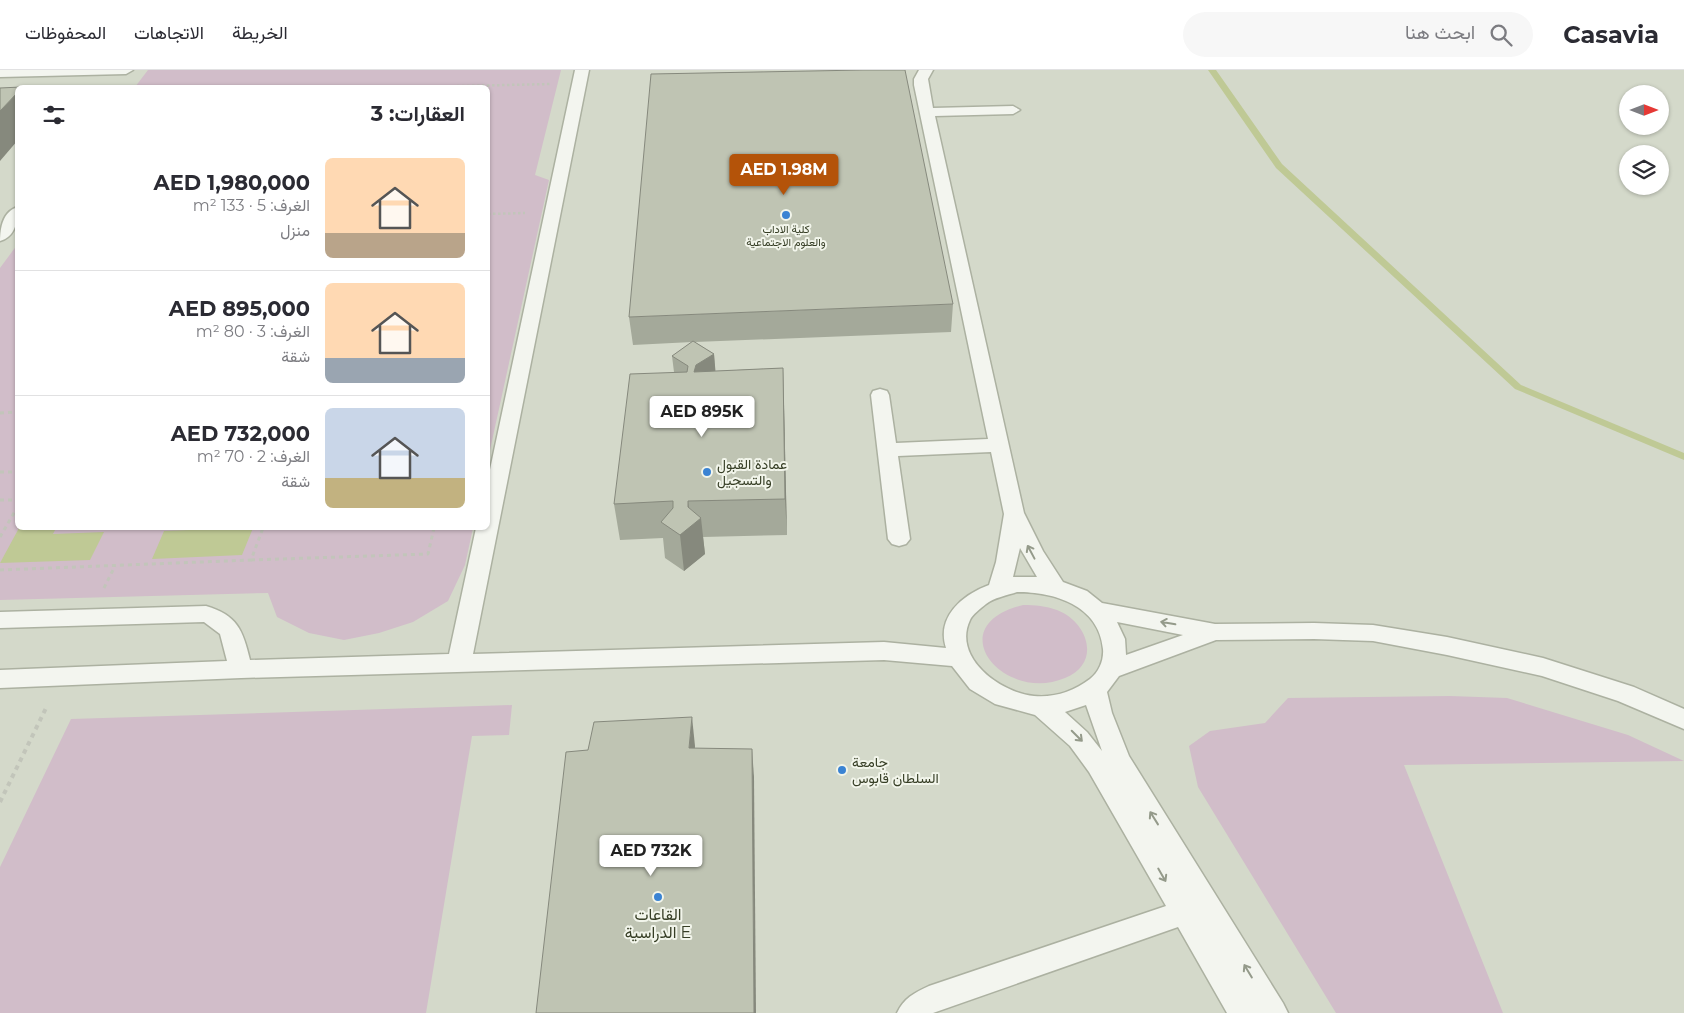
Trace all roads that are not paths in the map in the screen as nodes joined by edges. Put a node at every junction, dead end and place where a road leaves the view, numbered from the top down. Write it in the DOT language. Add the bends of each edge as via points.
graph roads {
  1 [pos="126,70"];
  2 [pos="0,73"];
  3 [pos="919,76"];
  4 [pos="581,77"];
  5 [pos="117,82"];
  6 [pos="1013,110"];
  7 [pos="927,112"];
  8 [pos="15,216"];
  9 [pos="0,236"];
  10 [pos="880,395"];
  11 [pos="1000,445"];
  12 [pos="888,450"];
  13 [pos="490,512"];
  14 [pos="1014,513"];
  15 [pos="486,530"];
  16 [pos="900,539"];
  17 [pos="999,587"];
  18 [pos="1055,587"];
  19 [pos="1096,610"];
  20 [pos="0,620"];
  21 [pos="1216,632"];
  22 [pos="956,648"];
  23 [pos="459,664"];
  24 [pos="241,669"];
  25 [pos="1113,669"];
  26 [pos="0,680"];
  27 [pos="1094,691"];
  28 [pos="1040,705"];
  29 [pos="1684,719"];
  30 [pos="1184,912"];
  31 [pos="912,1013"];
  32 [pos="1243,1013"];
  33 [pos="1273,1013"];
  1 -- 2 [label="lane"];
  1 -- 5 [label="lane"];
  3 -- 7 [label="lane"];
  4 -- 13 [label="lane"];
  6 -- 7 [label="lane"];
  7 -- 11 [label="lane"];
  8 -- 9 [label="lane"];
  10 -- 12 [label="lane"];
  11 -- 12 [label="lane"];
  11 -- 14 [label="lane"];
  12 -- 16 [label="lane"];
  14 -- 17 [label="lane" via="1007,562"];
  18 -- 14 [label="lane, one-way" via="1037,562"];
  15 -- 23 [label="lane"];
  17 -- 18 [label="lane" via="1036,584"];
  17 -- 22 [label="lane" via="975,598 959,616"];
  18 -- 19 [label="lane" via="1078,596"];
  21 -- 19 [label="lane, one-way"];
  19 -- 25 [label="lane" via="1111,628 1116,648"];
  20 -- 24 [label="lane" via="206,614 220,619 230,629"];
  21 -- 25 [label="lane"];
  21 -- 29 [label="lane" via="1373,633 1447,646 1552,670 1626,694"];
  22 -- 23 [label="lane"];
  22 -- 28 [label="lane" via="970,676 990,691 1014,702"];
  23 -- 24 [label="lane"];
  24 -- 26 [label="lane"];
  25 -- 27 [label="lane"];
  27 -- 28 [label="lane" via="1061,704"];
  33 -- 27 [label="lane, one-way" via="1118,760"];
  28 -- 30 [label="lane, one-way" via="1083,742"];
  30 -- 31 [label="lane" via="938,996 921,1004"];
  30 -- 32 [label="lane"];
}
